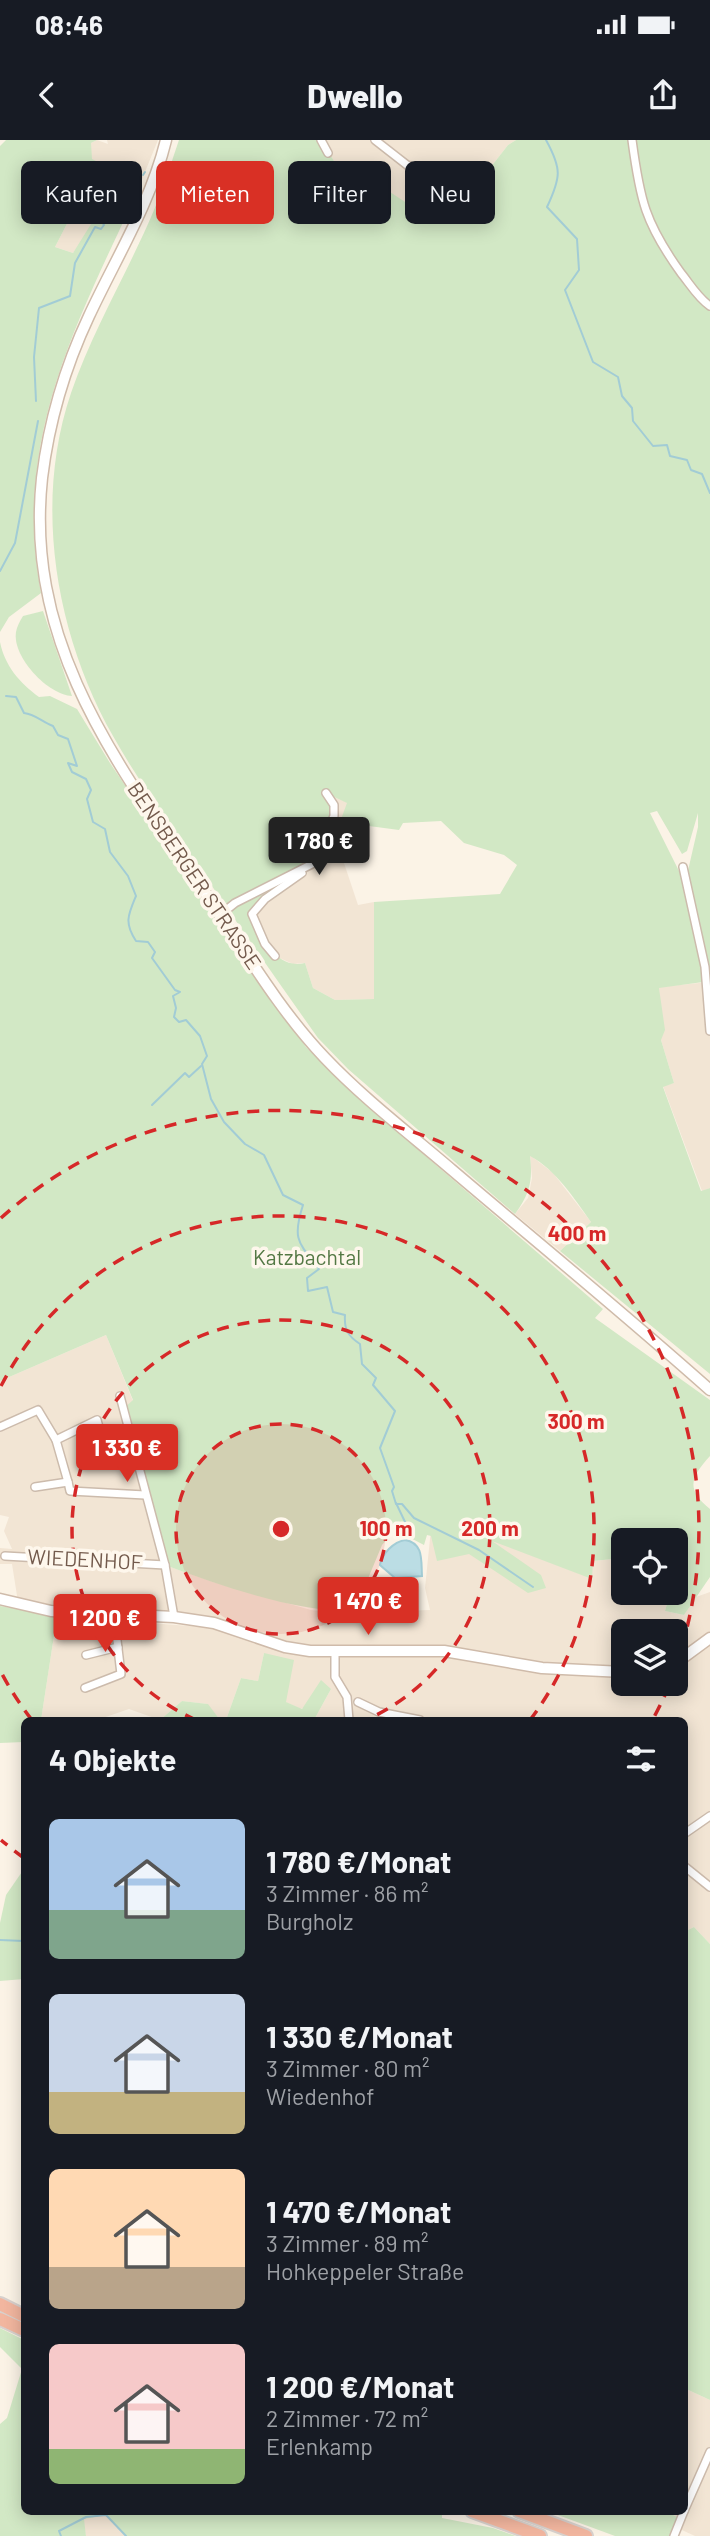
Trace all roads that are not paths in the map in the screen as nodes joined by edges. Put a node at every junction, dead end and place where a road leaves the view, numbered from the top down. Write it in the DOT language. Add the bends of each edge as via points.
graph roads {
  1 [pos="166,140"];
  2 [pos="321,140"];
  3 [pos="375,140"];
  4 [pos="632,140"];
  5 [pos="328,153"];
  6 [pos="405,163"];
  7 [pos="710,306"];
  8 [pos="326,793"];
  9 [pos="683,867"];
  10 [pos="308,868"];
  11 [pos="220,915"];
  12 [pos="275,956"];
  13 [pos="710,1031"];
  14 [pos="710,1390"];
  15 [pos="120,1396"];
  16 [pos="0,1427"];
  17 [pos="56,1440"];
  18 [pos="104,1446"];
  19 [pos="68,1482"];
  20 [pos="35,1488"];
  21 [pos="145,1495"];
  22 [pos="5,1556"];
  23 [pos="165,1564"];
  24 [pos="0,1599"];
  25 [pos="114,1615"];
  26 [pos="174,1617"];
  27 [pos="710,1638"];
  28 [pos="118,1647"];
  29 [pos="335,1653"];
  30 [pos="86,1655"];
  31 [pos="688,1655"];
  32 [pos="611,1671"];
  33 [pos="85,1688"];
  34 [pos="346,1695"];
  35 [pos="358,1702"];
  36 [pos="349,1704"];
  37 [pos="349,1717"];
  38 [pos="405,1717"];
  39 [pos="710,1815"];
  40 [pos="688,1828"];
  41 [pos="688,1869"];
  42 [pos="710,1887"];
  43 [pos="0,2304"];
  44 [pos="21,2314"];
  45 [pos="0,2319"];
  46 [pos="21,2329"];
  47 [pos="710,2452"];
  48 [pos="688,2502"];
  49 [pos="483,2515"];
  50 [pos="530,2515"];
  51 [pos="682,2515"];
  52 [pos="540,2536"];
  53 [pos="586,2536"];
  54 [pos="674,2536"];
  1 -- 11 [label="main road, BENSBERGER STRASSE" via="144,203 80,335 54,409 40,529 58,640 83,702 125,775"];
  2 -- 5 [label="street"];
  3 -- 6 [label="street"];
  4 -- 7 [label="street" via="639,196 648,221 688,282"];
  8 -- 10 [label="street" via="334,805 334,816"];
  9 -- 13 [label="street" via="705,967"];
  10 -- 11 [label="street"];
  10 -- 12 [label="street" via="252,914"];
  11 -- 14 [label="main road, BENSBERGER STRASSE" via="290,1016 347,1079"];
  15 -- 21 [label="street, WIEDENHOF"];
  16 -- 17 [label="street" via="38,1410"];
  17 -- 18 [label="street" via="97,1420"];
  17 -- 19 [label="street"];
  19 -- 20 [label="street"];
  19 -- 21 [label="street" via="70,1490"];
  21 -- 23 [label="street, WIEDENHOF"];
  22 -- 23 [label="street, WIEDENHOF"];
  23 -- 26 [label="street, WIEDENHOF"];
  24 -- 25 [label="main road" via="35,1609"];
  25 -- 26 [label="main road"];
  25 -- 28 [label="street"];
  26 -- 29 [label="main road" via="214,1623 285,1647"];
  27 -- 31 [label="main road"];
  28 -- 30 [label="street"];
  28 -- 33 [label="street" via="121,1674"];
  29 -- 32 [label="main road" via="444,1651 542,1668"];
  29 -- 34 [label="street" via="335,1677"];
  34 -- 35 [label="street" via="355,1693"];
  34 -- 36 [label="street"];
  35 -- 36 [label="street"];
  35 -- 38 [label="street"];
  36 -- 37 [label="street"];
  39 -- 40 [label="street"];
  41 -- 42 [label="street"];
  43 -- 44 [label="highway"];
  45 -- 46 [label="highway"];
  47 -- 48 [label="street"];
  49 -- 52 [label="highway"];
  50 -- 53 [label="highway"];
  51 -- 54 [label="street"];
}
